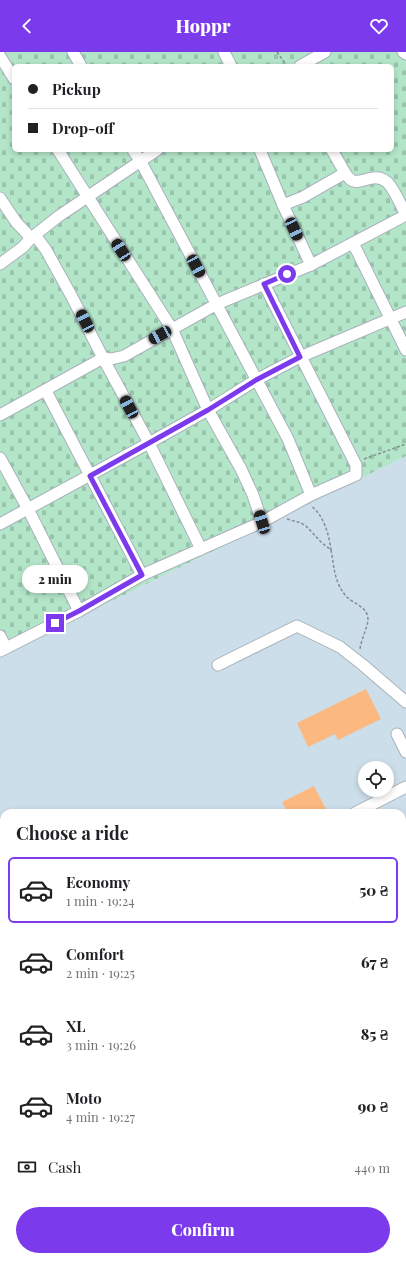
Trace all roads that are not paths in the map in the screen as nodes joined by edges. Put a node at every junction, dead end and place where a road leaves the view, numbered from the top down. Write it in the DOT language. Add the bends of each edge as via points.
graph roads {
  1 [pos="73,52"];
  2 [pos="224,52"];
  3 [pos="325,52"];
  4 [pos="403,52"];
  5 [pos="406,54"];
  6 [pos="0,56"];
  7 [pos="80,64"];
  8 [pos="231,64"];
  9 [pos="304,64"];
  10 [pos="12,76"];
  11 [pos="59,152"];
  12 [pos="134,152"];
  13 [pos="155,152"];
  14 [pos="261,152"];
  15 [pos="333,152"];
  16 [pos="141,162"];
  17 [pos="345,173"];
  18 [pos="87,197"];
  19 [pos="0,198"];
  20 [pos="403,201"];
  21 [pos="283,205"];
  22 [pos="406,215"];
  23 [pos="33,237"];
  24 [pos="353,243"];
  25 [pos="0,264"];
  26 [pos="311,265"];
  27 [pos="264,284"];
  28 [pos="217,304"];
  29 [pos="406,312"];
  30 [pos="392,319"];
  31 [pos="172,328"];
  32 [pos="406,350"];
  33 [pos="300,357"];
  34 [pos="103,358"];
  35 [pos="256,380"];
  36 [pos="46,390"];
  37 [pos="208,410"];
  38 [pos="0,415"];
  39 [pos="149,443"];
  40 [pos="0,458"];
  41 [pos="90,476"];
  42 [pos="311,495"];
  43 [pos="28,509"];
  44 [pos="262,522"];
  45 [pos="0,524"];
  46 [pos="201,549"];
  47 [pos="142,575"];
  48 [pos="79,611"];
  49 [pos="0,636"];
  50 [pos="3,649"];
  51 [pos="218,665"];
  52 [pos="406,702"];
  53 [pos="397,734"];
  54 [pos="406,752"];
  55 [pos="406,787"];
  56 [pos="363,809"];
  1 -- 7 [label="street"];
  2 -- 8 [label="street"];
  3 -- 9 [label="street"];
  4 -- 5 [label="street"];
  6 -- 10 [label="street"];
  11 -- 18 [label="street"];
  12 -- 16 [label="street"];
  13 -- 16 [label="street"];
  14 -- 21 [label="street"];
  15 -- 17 [label="street"];
  16 -- 18 [label="street"];
  16 -- 28 [label="street"];
  17 -- 20 [label="street" via="351,180 358,182 381,178"];
  17 -- 21 [label="street" via="303,198"];
  18 -- 23 [label="street"];
  18 -- 31 [label="street"];
  19 -- 23 [label="street" via="16,222"];
  20 -- 22 [label="street"];
  21 -- 26 [label="street"];
  22 -- 24 [label="street"];
  23 -- 25 [label="street" via="24,247"];
  23 -- 34 [label="street" via="46,250"];
  24 -- 26 [label="street"];
  24 -- 30 [label="street"];
  26 -- 27 [label="street"];
  27 -- 28 [label="street"];
  27 -- 33 [label="street"];
  28 -- 31 [label="street"];
  28 -- 35 [label="street"];
  29 -- 30 [label="street"];
  30 -- 32 [label="street"];
  30 -- 33 [label="street"];
  31 -- 34 [label="street" via="124,356"];
  31 -- 37 [label="street"];
  33 -- 35 [label="street"];
  33 -- 42 [label="street" via="356,465 356,474"];
  34 -- 36 [label="street"];
  34 -- 39 [label="street"];
  35 -- 37 [label="street"];
  35 -- 42 [label="street" via="288,438"];
  36 -- 38 [label="street"];
  36 -- 41 [label="street"];
  37 -- 39 [label="street"];
  37 -- 44 [label="street" via="254,495"];
  39 -- 41 [label="street"];
  39 -- 46 [label="street"];
  40 -- 43 [label="street"];
  41 -- 43 [label="street"];
  41 -- 47 [label="street"];
  42 -- 44 [label="street"];
  43 -- 45 [label="street"];
  43 -- 48 [label="street"];
  44 -- 46 [label="street"];
  46 -- 47 [label="street"];
  47 -- 48 [label="street"];
  48 -- 50 [label="street"];
  49 -- 50 [label="street"];
  51 -- 52 [label="street" via="297,626 340,647"];
  53 -- 54 [label="street"];
  55 -- 56 [label="street"];
}
